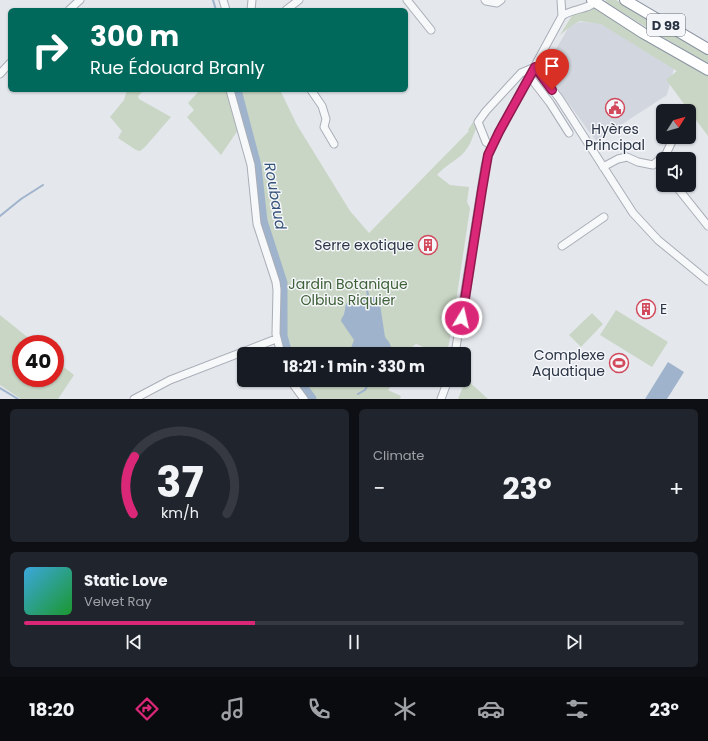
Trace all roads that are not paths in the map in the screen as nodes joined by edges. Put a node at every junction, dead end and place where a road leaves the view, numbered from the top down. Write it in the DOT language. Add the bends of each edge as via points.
graph roads {
  1 [pos="80,0"];
  2 [pos="299,0"];
  3 [pos="407,0"];
  4 [pos="485,0"];
  5 [pos="502,0"];
  6 [pos="561,0"];
  7 [pos="625,0"];
  8 [pos="595,1"];
  9 [pos="71,8"];
  10 [pos="289,8"];
  11 [pos="562,16"];
  12 [pos="431,30"];
  13 [pos="708,49"];
  14 [pos="8,66"];
  15 [pos="535,67"];
  16 [pos="708,70"];
  17 [pos="0,74"];
  18 [pos="530,77"];
  19 [pos="231,92"];
  20 [pos="312,92"];
  21 [pos="569,133"];
  22 [pos="334,144"];
  23 [pos="671,144"];
  24 [pos="492,146"];
  25 [pos="603,167"];
  26 [pos="681,192"];
  27 [pos="604,217"];
  28 [pos="708,226"];
  29 [pos="562,246"];
  30 [pos="708,272"];
  31 [pos="705,279"];
  32 [pos="276,339"];
  33 [pos="279,347"];
  34 [pos="457,347"];
  35 [pos="295,387"];
  36 [pos="445,387"];
  37 [pos="134,399"];
  38 [pos="304,399"];
  39 [pos="441,399"];
  1 -- 9 [label="street"];
  2 -- 10 [label="street"];
  3 -- 12 [label="street"];
  4 -- 5 [label="street" via="497,3"];
  6 -- 11 [label="street"];
  7 -- 13 [label="highway, D 98"];
  8 -- 11 [label="street"];
  8 -- 16 [label="highway, D 98"];
  11 -- 15 [label="street"];
  14 -- 17 [label="street"];
  15 -- 18 [label="street"];
  15 -- 24 [label="street" via="522,73 478,122 486,142"];
  15 -- 25 [label="street" via="559,98"];
  18 -- 21 [label="street"];
  18 -- 24 [label="street"];
  19 -- 32 [label="street" via="251,165 256,224 276,282"];
  20 -- 22 [label="street" via="322,106 326,119 324,127"];
  23 -- 25 [label="street" via="666,154 653,164 627,158 618,159"];
  24 -- 34 [label="street" via="486,166"];
  25 -- 31 [label="street" via="633,213 653,235"];
  26 -- 28 [label="street"];
  27 -- 29 [label="street"];
  30 -- 31 [label="street"];
  32 -- 33 [label="street"];
  32 -- 37 [label="street" via="170,380"];
  35 -- 38 [label="street"];
  36 -- 39 [label="street"];
}
